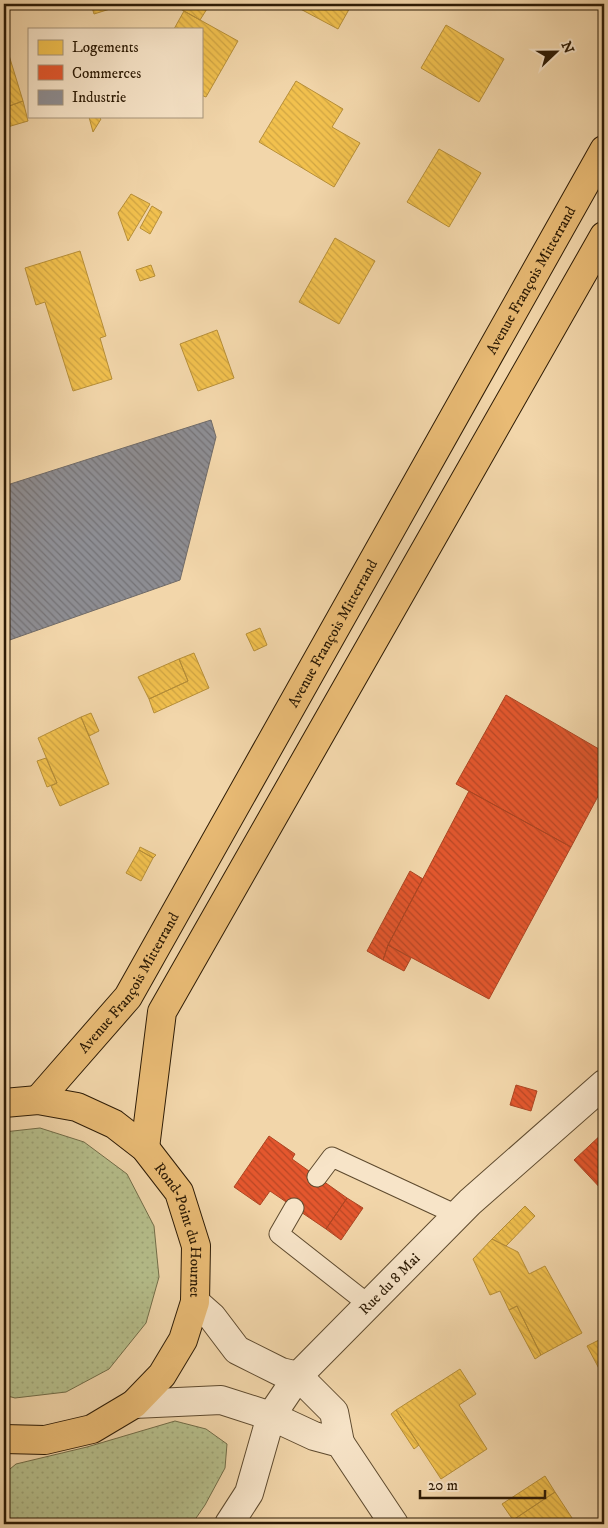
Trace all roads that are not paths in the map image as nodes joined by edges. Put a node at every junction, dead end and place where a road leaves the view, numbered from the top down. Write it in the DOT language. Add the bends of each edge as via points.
graph roads {
  1 [pos="604,150"];
  2 [pos="604,236"];
  3 [pos="604,1084"];
  4 [pos="38,1100"];
  5 [pos="4,1103"];
  6 [pos="145,1148"];
  7 [pos="317,1177"];
  8 [pos="294,1208"];
  9 [pos="457,1214"];
  10 [pos="195,1302"];
  11 [pos="368,1304"];
  12 [pos="298,1376"];
  13 [pos="134,1404"];
  14 [pos="272,1416"];
  15 [pos="4,1439"];
  16 [pos="340,1443"];
  17 [pos="229,1524"];
  18 [pos="394,1524"];
  1 -- 4 [label="main road, Avenue François Mitterrand" via="128,998"];
  2 -- 6 [label="main road" via="162,1012"];
  3 -- 9 [label="street, Rue du 8 Mai"];
  4 -- 5 [label="main road, Rond-Point du Hournet"];
  4 -- 6 [label="main road, Rond-Point du Hournet" via="77,1107 114,1124"];
  6 -- 10 [label="main road, Rond-Point du Hournet" via="179,1192 196,1246"];
  7 -- 9 [label="lane" via="332,1157"];
  8 -- 11 [label="lane" via="279,1234"];
  9 -- 11 [label="street, Rue du 8 Mai"];
  10 -- 12 [label="street" via="212,1317 237,1350 280,1372"];
  10 -- 13 [label="main road, Rond-Point du Hournet" via="183,1340 162,1375"];
  11 -- 12 [label="street, Rue du 8 Mai"];
  12 -- 14 [label="street, Rue du 8 Mai"];
  12 -- 16 [label="street" via="334,1412"];
  13 -- 14 [label="street" via="221,1400"];
  13 -- 15 [label="main road, Rond-Point du Hournet" via="92,1429 45,1440"];
  14 -- 16 [label="street" via="314,1436"];
  14 -- 17 [label="street, Rue du 8 Mai" via="249,1493"];
  16 -- 18 [label="street"];
}
